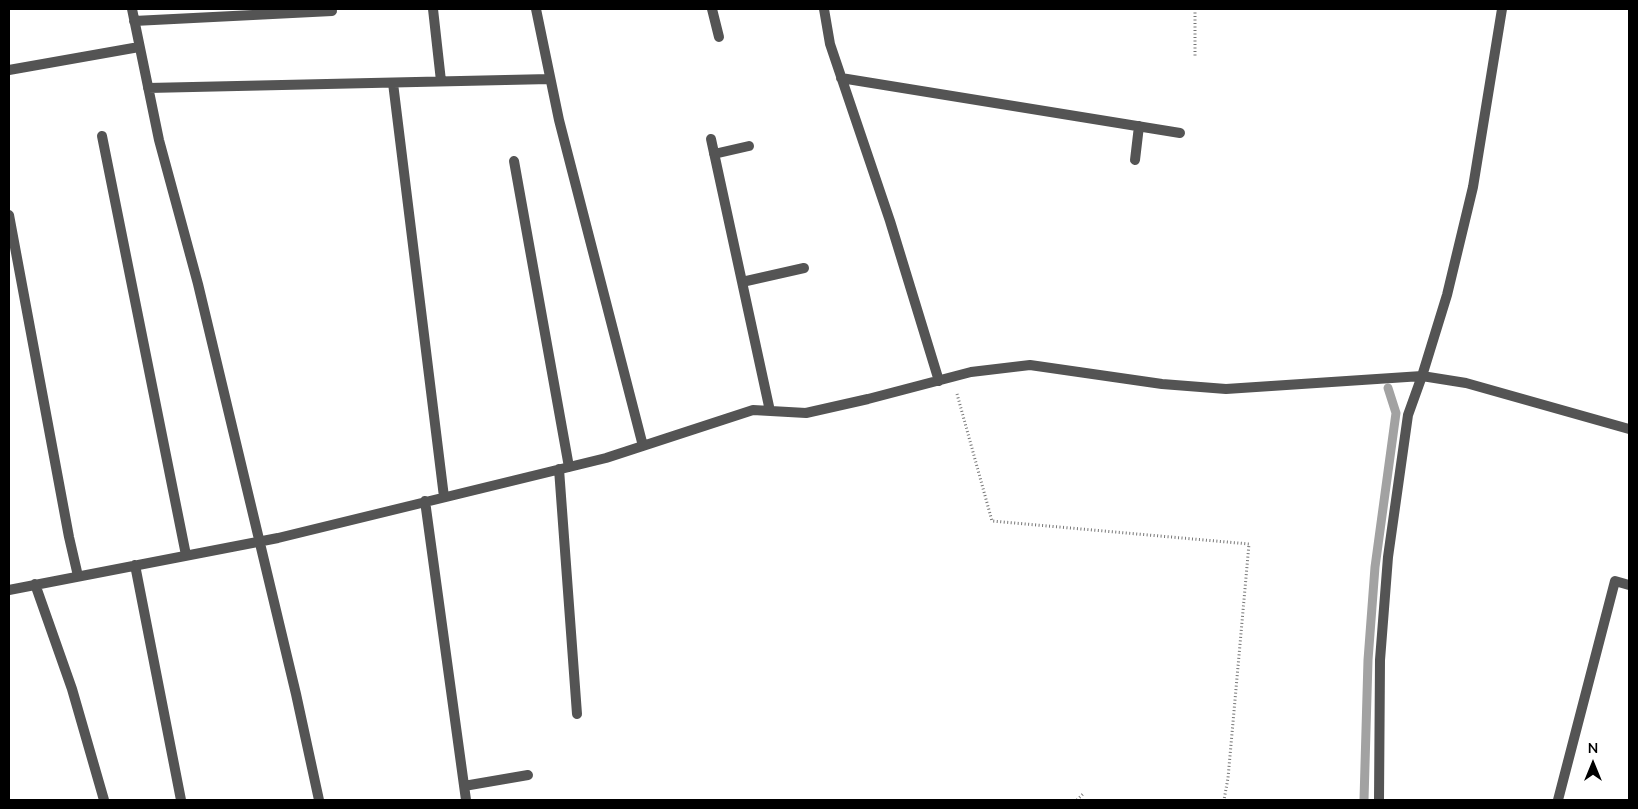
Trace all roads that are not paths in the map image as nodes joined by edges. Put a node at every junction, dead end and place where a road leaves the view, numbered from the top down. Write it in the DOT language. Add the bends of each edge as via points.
graph roads {
  1 [pos="132,9"];
  2 [pos="434,9"];
  3 [pos="536,9"];
  4 [pos="712,9"];
  5 [pos="824,9"];
  6 [pos="1502,9"];
  7 [pos="332,11"];
  8 [pos="134,21"];
  9 [pos="719,37"];
  10 [pos="139,47"];
  11 [pos="9,70"];
  12 [pos="841,78"];
  13 [pos="550,79"];
  14 [pos="441,80"];
  15 [pos="393,83"];
  16 [pos="148,88"];
  17 [pos="1139,126"];
  18 [pos="1180,133"];
  19 [pos="102,136"];
  20 [pos="710,139"];
  21 [pos="749,146"];
  22 [pos="714,154"];
  23 [pos="1135,160"];
  24 [pos="514,161"];
  25 [pos="9,215"];
  26 [pos="804,268"];
  27 [pos="742,282"];
  28 [pos="1422,376"];
  29 [pos="939,381"];
  30 [pos="770,411"];
  31 [pos="1629,429"];
  32 [pos="643,446"];
  33 [pos="570,466"];
  34 [pos="559,469"];
  35 [pos="444,497"];
  36 [pos="425,501"];
  37 [pos="260,541"];
  38 [pos="186,555"];
  39 [pos="135,565"];
  40 [pos="78,576"];
  41 [pos="35,584"];
  42 [pos="1629,585"];
  43 [pos="9,590"];
  44 [pos="577,714"];
  45 [pos="528,775"];
  46 [pos="464,786"];
  47 [pos="104,800"];
  48 [pos="181,800"];
  49 [pos="319,800"];
  50 [pos="466,800"];
  51 [pos="1379,800"];
  52 [pos="1558,800"];
  1 -- 8 [label="street"];
  2 -- 14 [label="street"];
  3 -- 13 [label="street"];
  4 -- 9 [label="street"];
  5 -- 12 [label="street" via="830,44"];
  6 -- 28 [label="street" via="1473,187 1447,295"];
  7 -- 8 [label="street"];
  8 -- 10 [label="street"];
  10 -- 11 [label="street"];
  10 -- 16 [label="street"];
  12 -- 17 [label="street"];
  12 -- 29 [label="street" via="890,221"];
  13 -- 14 [label="street"];
  13 -- 32 [label="street"];
  14 -- 15 [label="street"];
  15 -- 16 [label="street"];
  15 -- 35 [label="street"];
  16 -- 37 [label="street"];
  17 -- 18 [label="street"];
  17 -- 23 [label="street"];
  19 -- 38 [label="street"];
  20 -- 22 [label="street"];
  21 -- 22 [label="street"];
  22 -- 27 [label="street"];
  24 -- 33 [label="street"];
  25 -- 40 [label="street"];
  26 -- 27 [label="street"];
  27 -- 30 [label="street"];
  28 -- 29 [label="street" via="1226,389 1162,384 1030,365 971,372"];
  28 -- 31 [label="street" via="1466,383"];
  28 -- 51 [label="street" via="1408,415 1388,557 1380,660"];
  29 -- 30 [label="street" via="806,413"];
  30 -- 32 [label="street" via="754,410"];
  32 -- 33 [label="street"];
  33 -- 34 [label="street"];
  34 -- 35 [label="street"];
  34 -- 44 [label="street"];
  35 -- 36 [label="street"];
  36 -- 37 [label="street"];
  36 -- 46 [label="street"];
  37 -- 38 [label="street"];
  37 -- 49 [label="street"];
  38 -- 39 [label="street"];
  39 -- 40 [label="street"];
  39 -- 48 [label="street"];
  40 -- 41 [label="street"];
  41 -- 43 [label="street"];
  41 -- 47 [label="street" via="72,688"];
  42 -- 52 [label="street" via="1615,581"];
  45 -- 46 [label="street"];
  46 -- 50 [label="street"];
}
